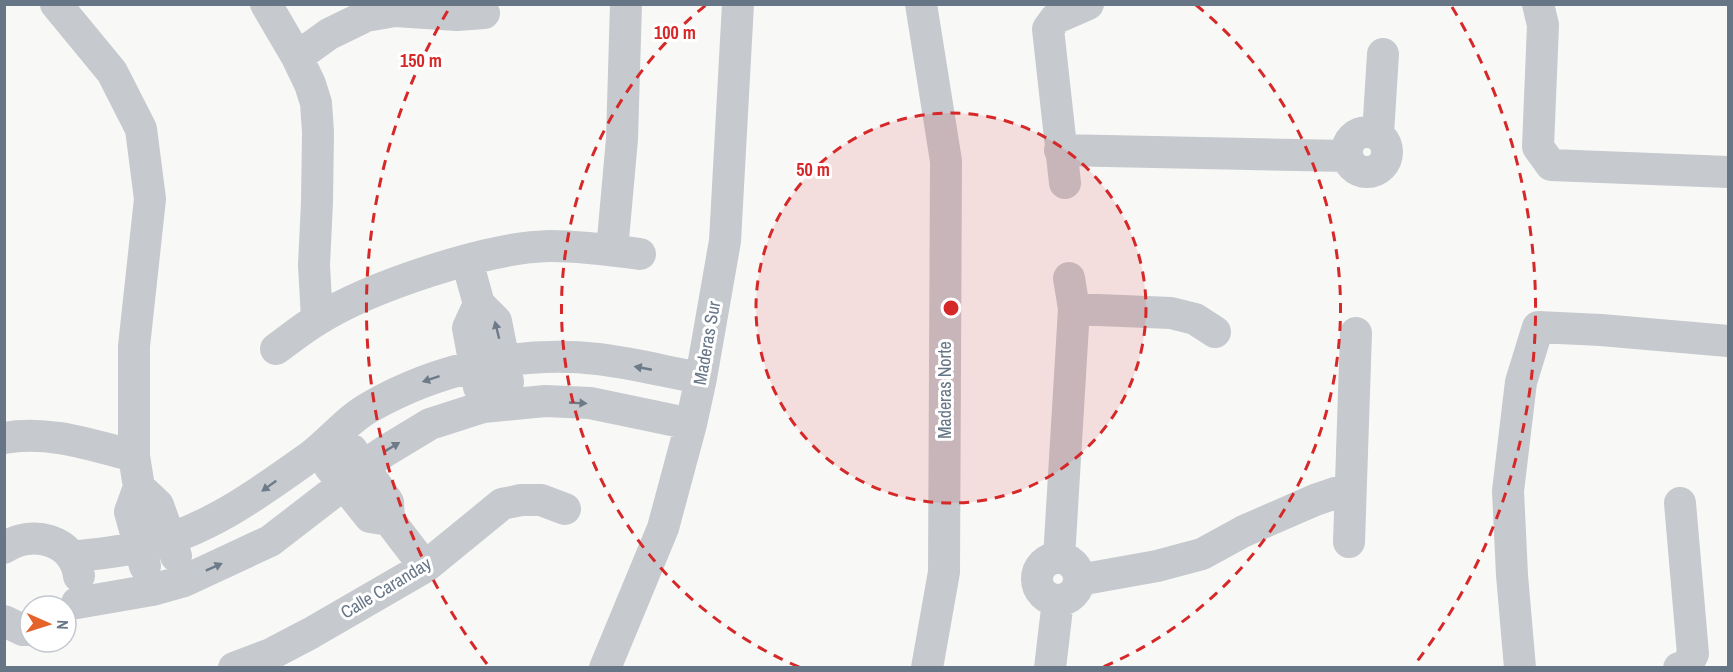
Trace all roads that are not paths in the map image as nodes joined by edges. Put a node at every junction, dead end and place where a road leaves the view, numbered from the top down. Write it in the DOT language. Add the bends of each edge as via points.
graph roads {
  1 [pos="56,4"];
  2 [pos="266,4"];
  3 [pos="626,4"];
  4 [pos="738,4"];
  5 [pos="921,4"];
  6 [pos="1088,4"];
  7 [pos="1538,4"];
  8 [pos="484,13"];
  9 [pos="1383,54"];
  10 [pos="297,57"];
  11 [pos="1060,150"];
  12 [pos="1728,172"];
  13 [pos="1065,183"];
  14 [pos="467,261"];
  15 [pos="1069,278"];
  16 [pos="1074,309"];
  17 [pos="317,319"];
  18 [pos="1215,332"];
  19 [pos="1356,333"];
  20 [pos="1728,340"];
  21 [pos="276,349"];
  22 [pos="489,364"];
  23 [pos="701,378"];
  24 [pos="497,405"];
  25 [pos="691,424"];
  26 [pos="4,438"];
  27 [pos="328,441"];
  28 [pos="134,456"];
  29 [pos="353,475"];
  30 [pos="139,488"];
  31 [pos="1350,488"];
  32 [pos="1680,503"];
  33 [pos="565,509"];
  34 [pos="170,538"];
  35 [pos="1349,542"];
  36 [pos="140,547"];
  37 [pos="4,548"];
  38 [pos="72,557"];
  39 [pos="425,567"];
  40 [pos="184,580"];
  41 [pos="1065,580"];
  42 [pos="152,590"];
  43 [pos="77,594"];
  44 [pos="78,608"];
  45 [pos="277,661"];
  46 [pos="234,668"];
  47 [pos="605,668"];
  48 [pos="927,668"];
  49 [pos="1050,668"];
  50 [pos="1520,668"];
  51 [pos="1679,668"];
  1 -- 28 [label="street" via="112,72 141,129 150,199 134,346"];
  2 -- 10 [label="street"];
  3 -- 14 [label="street" via="622,139 626,252 548,246"];
  4 -- 23 [label="street, Maderas Sur" via="725,241"];
  5 -- 48 [label="street, Maderas Norte" via="946,161 944,572"];
  6 -- 11 [label="street" via="1056,18 1048,29"];
  7 -- 12 [label="street" via="1543,25 1538,147 1551,165"];
  8 -- 10 [label="street" via="395,11 366,16 329,34"];
  9 -- 11 [label="street" via="1378,134 1386,144 1387,158 1379,168 1366,172 1354,167 1347,156"];
  10 -- 17 [label="street" via="316,103"];
  11 -- 13 [label="street"];
  14 -- 17 [label="street" via="365,295"];
  14 -- 22 [label="street" via="479,304 496,321"];
  15 -- 16 [label="street"];
  16 -- 18 [label="street" via="1171,312 1195,319"];
  16 -- 41 [label="street"];
  17 -- 21 [label="street"];
  19 -- 31 [label="street"];
  20 -- 50 [label="street" via="1538,327 1521,382 1508,491"];
  23 -- 22 [label="street, one-way" via="597,359 546,357"];
  22 -- 24 [label="street"];
  22 -- 27 [label="street, one-way" via="424,380 369,407"];
  23 -- 25 [label="street, Maderas Sur"];
  24 -- 25 [label="street, one-way" via="590,403"];
  29 -- 24 [label="street, one-way" via="430,424"];
  25 -- 47 [label="street, Maderas Sur" via="663,528"];
  26 -- 28 [label="street" via="25,434 58,436"];
  27 -- 29 [label="street"];
  27 -- 34 [label="street, one-way" via="249,500"];
  28 -- 30 [label="street"];
  29 -- 39 [label="street" via="370,517 389,520"];
  40 -- 29 [label="street, one-way" via="270,541"];
  30 -- 34 [label="street" via="158,505"];
  30 -- 36 [label="street" via="130,512"];
  31 -- 35 [label="street"];
  31 -- 41 [label="street" via="1244,531 1202,554 1157,566"];
  32 -- 51 [label="street" via="1693,654 1686,667"];
  33 -- 39 [label="street, Calle Caranday" via="541,500 502,504"];
  34 -- 36 [label="street"];
  34 -- 40 [label="street"];
  36 -- 38 [label="street"];
  36 -- 42 [label="street"];
  37 -- 38 [label="street" via="29,538 45,538 61,545"];
  38 -- 43 [label="street" via="79,571"];
  39 -- 45 [label="street, Calle Caranday" via="311,633"];
  40 -- 42 [label="street"];
  41 -- 49 [label="street"];
  42 -- 44 [label="street"];
  45 -- 46 [label="street, Calle Caranday"];
}
